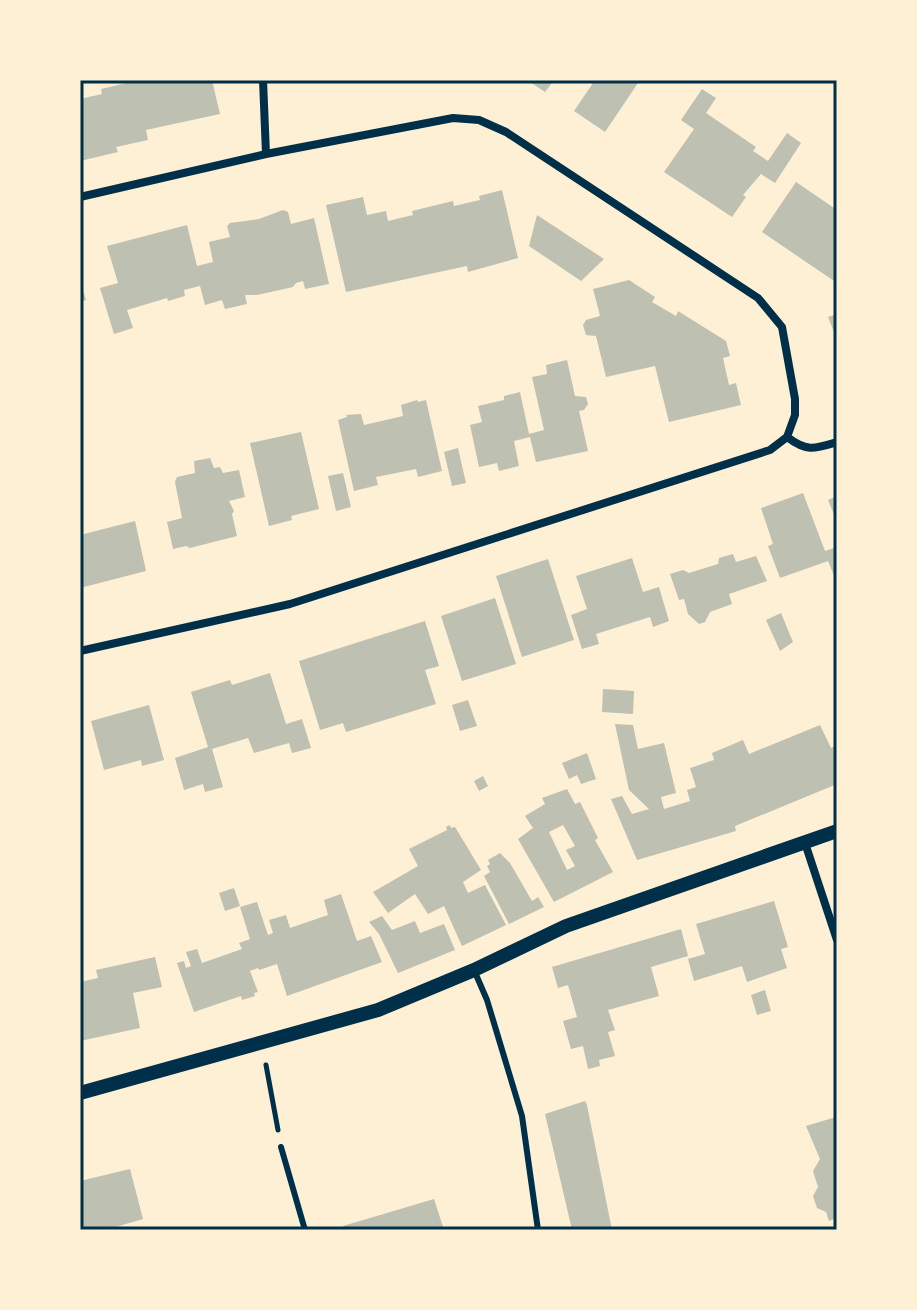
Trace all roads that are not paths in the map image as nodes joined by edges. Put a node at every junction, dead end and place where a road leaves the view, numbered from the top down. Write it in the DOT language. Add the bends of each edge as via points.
graph roads {
  1 [pos="263,80"];
  2 [pos="266,154"];
  3 [pos="80,197"];
  4 [pos="787,437"];
  5 [pos="837,442"];
  6 [pos="80,651"];
  7 [pos="837,831"];
  8 [pos="805,843"];
  9 [pos="837,940"];
  10 [pos="474,970"];
  11 [pos="80,1093"];
  12 [pos="281,1147"];
  13 [pos="305,1230"];
  14 [pos="538,1230"];
  1 -- 2 [label="street"];
  2 -- 3 [label="street"];
  2 -- 4 [label="street" via="453,118 479,120 506,132 758,298 782,327 795,399"];
  4 -- 5 [label="street" via="801,448"];
  4 -- 6 [label="street" via="770,450 290,604"];
  7 -- 8 [label="street"];
  8 -- 9 [label="street"];
  8 -- 10 [label="street" via="566,926"];
  10 -- 11 [label="street" via="378,1010"];
  10 -- 14 [label="lane" via="522,1116"];
  12 -- 13 [label="lane"];
}
